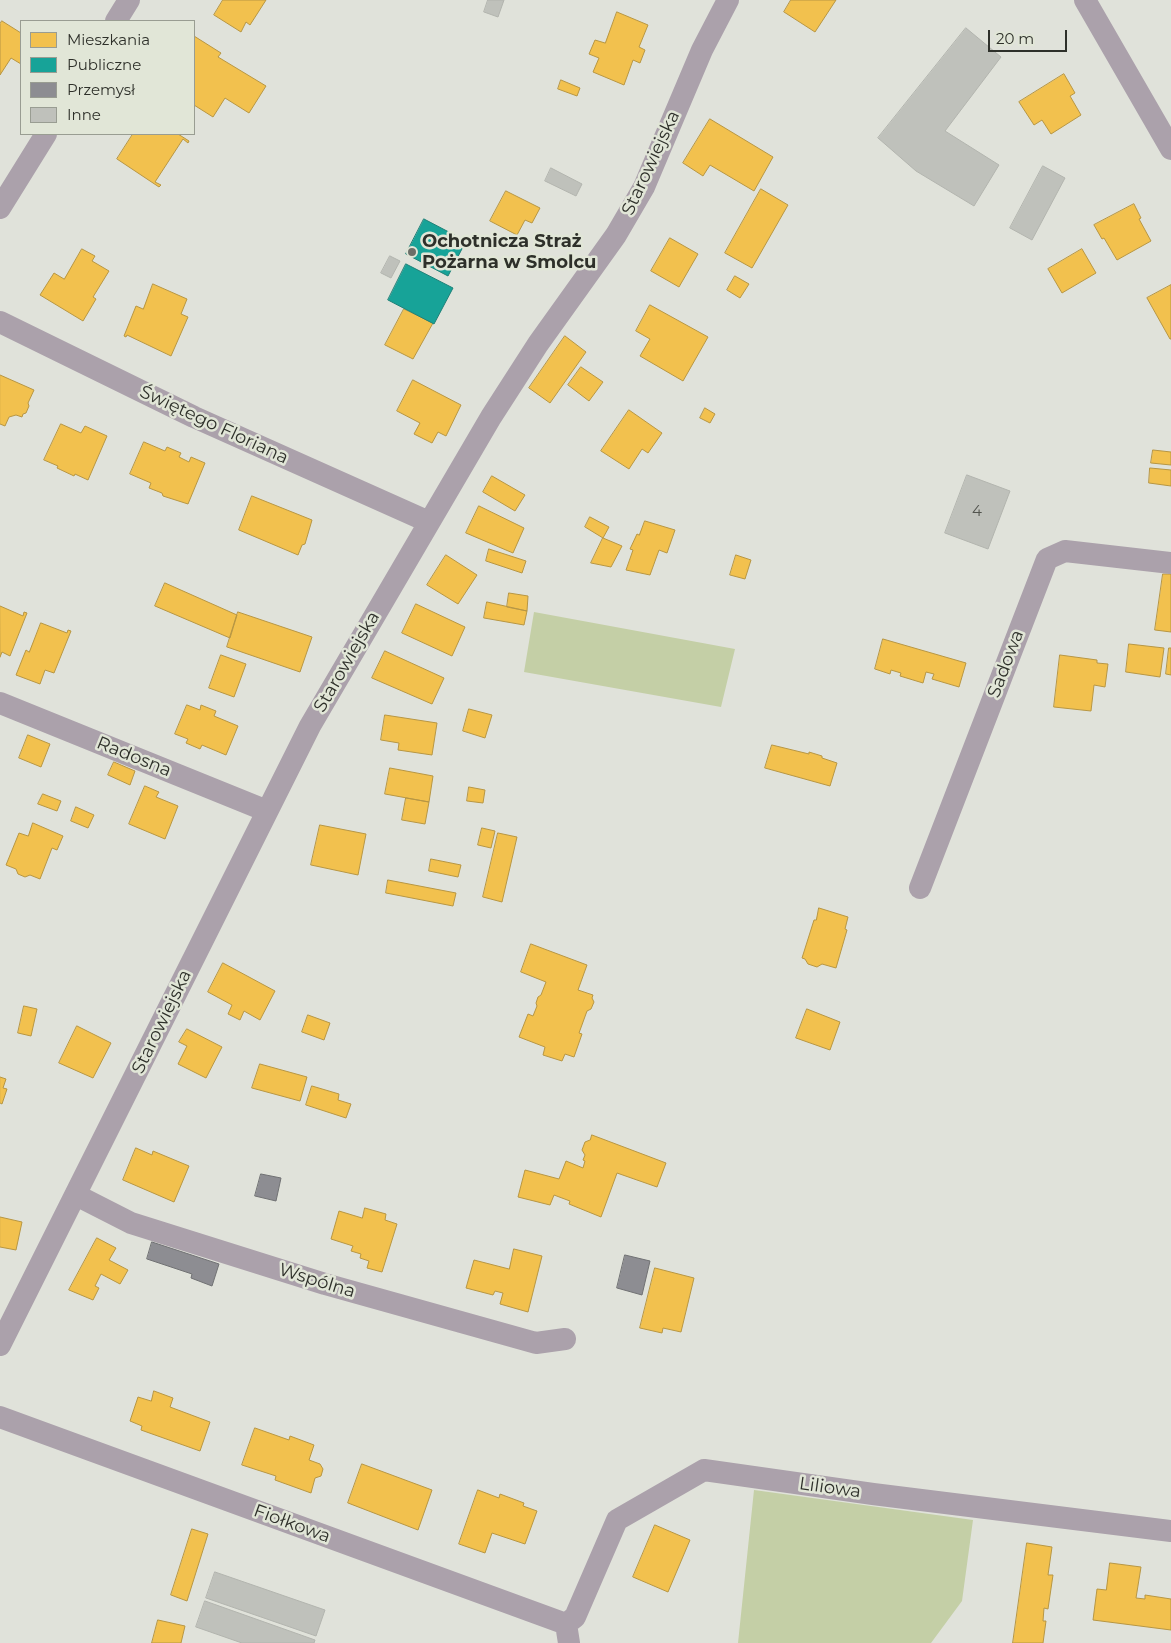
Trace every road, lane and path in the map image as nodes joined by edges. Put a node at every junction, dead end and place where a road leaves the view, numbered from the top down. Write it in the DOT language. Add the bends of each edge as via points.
graph roads {
  1 [pos="129,0"];
  2 [pos="728,0"];
  3 [pos="1085,0"];
  4 [pos="117,20"];
  5 [pos="45,135"];
  6 [pos="1171,149"];
  7 [pos="0,208"];
  8 [pos="0,322"];
  9 [pos="429,522"];
  10 [pos="1171,563"];
  11 [pos="0,703"];
  12 [pos="267,811"];
  13 [pos="920,888"];
  14 [pos="76,1195"];
  15 [pos="565,1339"];
  16 [pos="0,1345"];
  17 [pos="0,1417"];
  18 [pos="1171,1531"];
  19 [pos="567,1633"];
  1 -- 4 [label="street"];
  2 -- 9 [label="street, Starowiejska" via="702,50 644,187 616,235 491,416"];
  3 -- 6 [label="street"];
  5 -- 7 [label="street"];
  8 -- 9 [label="street, Świętego Floriana" via="194,417"];
  9 -- 12 [label="street, Starowiejska" via="310,726"];
  10 -- 13 [label="street, Sadowa" via="1065,551 1047,559"];
  11 -- 12 [label="street, Radosna"];
  12 -- 14 [label="street, Starowiejska"];
  14 -- 15 [label="street, Wspólna" via="131,1223 325,1284 536,1342"];
  14 -- 16 [label="street, Starowiejska"];
  17 -- 19 [label="street, Fiołkowa"];
  18 -- 19 [label="street, Liliowa" via="704,1470 617,1520"];
}
